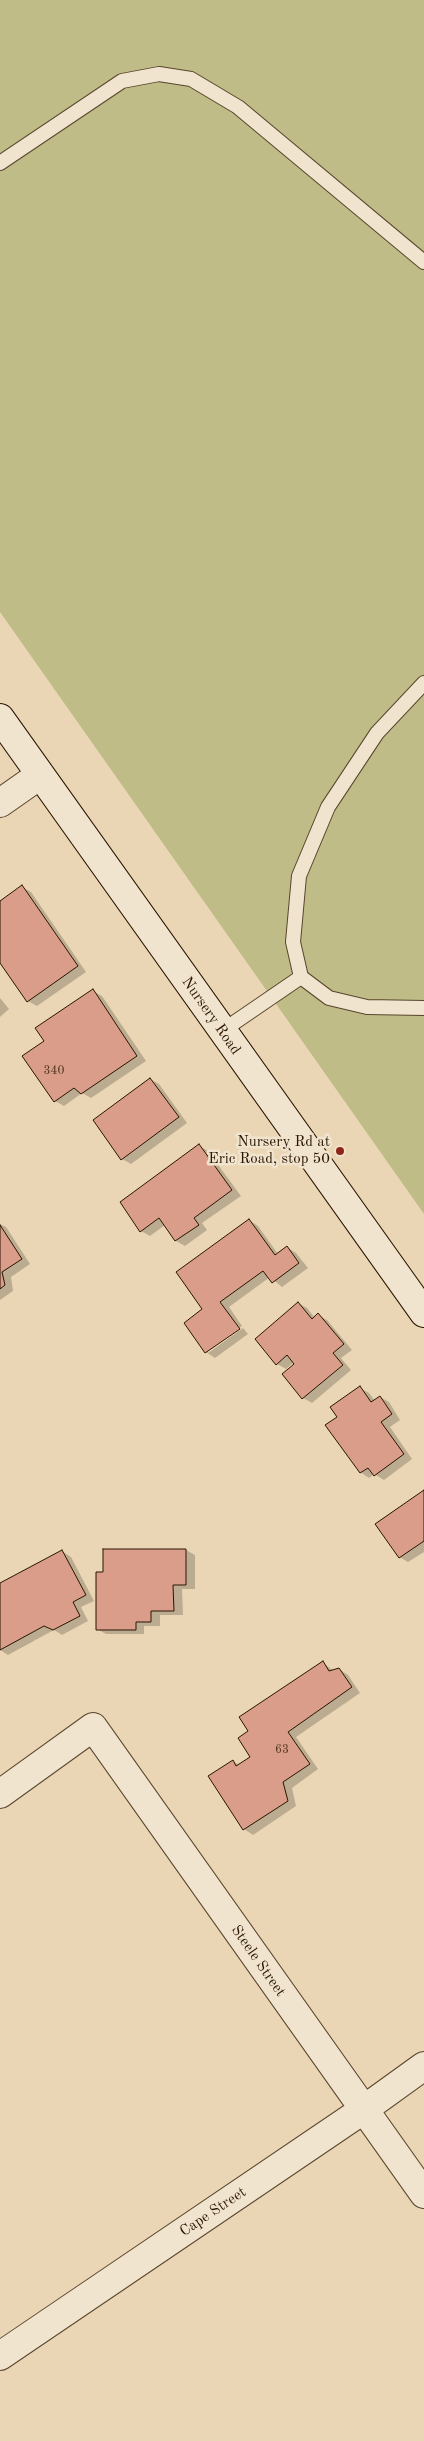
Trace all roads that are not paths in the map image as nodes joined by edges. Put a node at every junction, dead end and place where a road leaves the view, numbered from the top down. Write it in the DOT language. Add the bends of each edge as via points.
graph roads {
  1 [pos="0,163"];
  2 [pos="424,262"];
  3 [pos="424,683"];
  4 [pos="0,718"];
  5 [pos="40,775"];
  6 [pos="0,803"];
  7 [pos="301,977"];
  8 [pos="424,1008"];
  9 [pos="222,1030"];
  10 [pos="424,1313"];
  11 [pos="0,1794"];
  12 [pos="424,2066"];
  13 [pos="363,2110"];
  14 [pos="424,2194"];
  15 [pos="0,2356"];
  1 -- 2 [label="lane" via="122,81 158,74 191,79 238,107"];
  3 -- 7 [label="lane" via="377,733 328,807 299,876 293,942"];
  4 -- 5 [label="street, Nursery Road"];
  5 -- 6 [label="street"];
  5 -- 9 [label="street, Nursery Road"];
  7 -- 8 [label="lane" via="329,998 367,1006"];
  7 -- 9 [label="lane"];
  9 -- 10 [label="street, Nursery Road"];
  11 -- 13 [label="street, Steele Street" via="93,1727"];
  12 -- 13 [label="street, Cape Street"];
  13 -- 14 [label="street, Steele Street"];
  13 -- 15 [label="street, Cape Street"];
}
